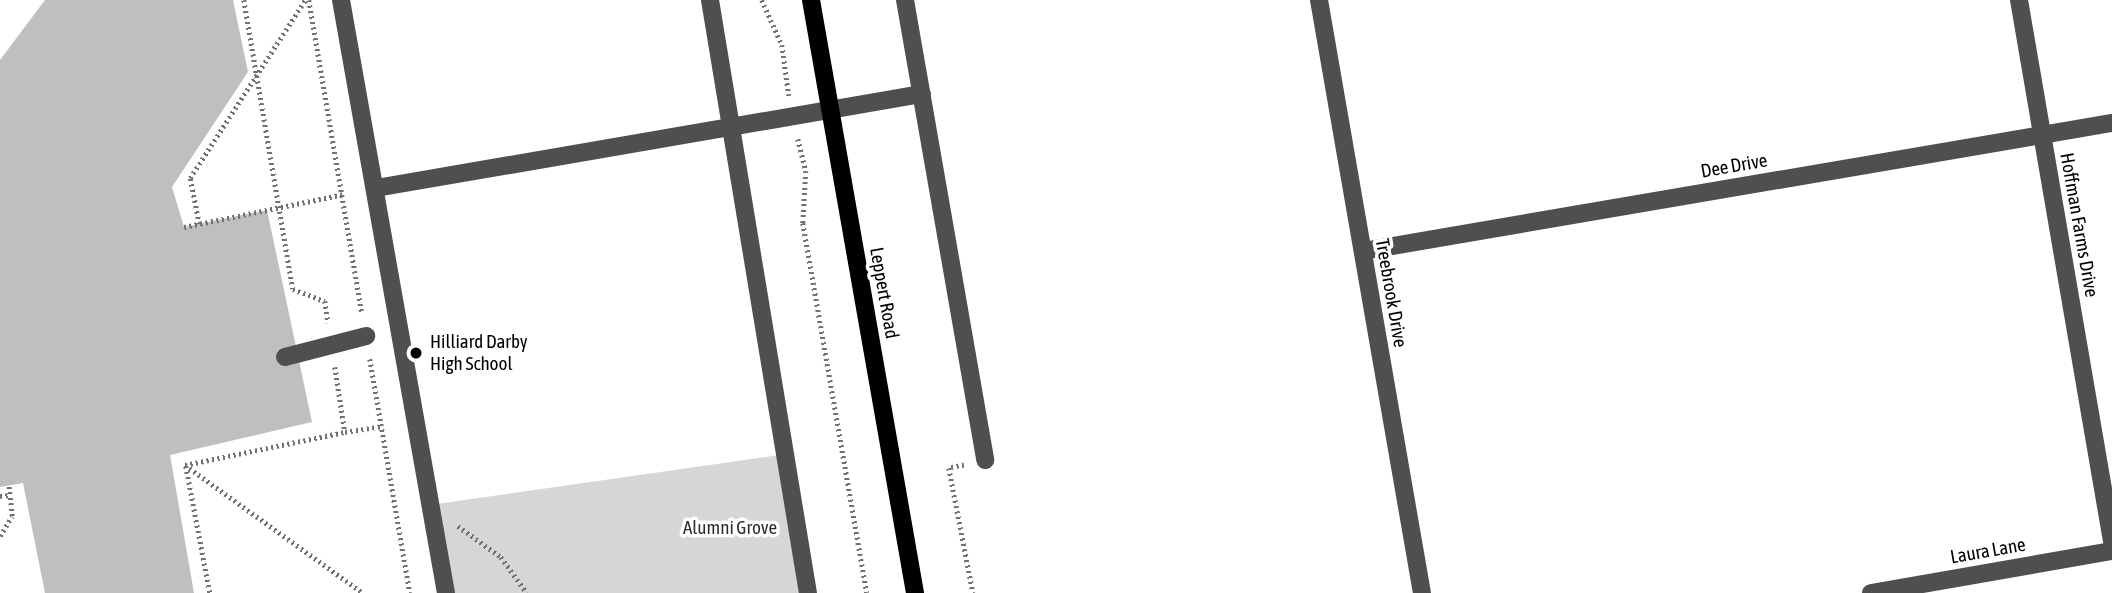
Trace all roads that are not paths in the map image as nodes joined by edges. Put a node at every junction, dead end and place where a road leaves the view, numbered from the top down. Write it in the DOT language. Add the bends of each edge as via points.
graph roads {
  1 [pos="341,0"];
  2 [pos="710,0"];
  3 [pos="811,0"];
  4 [pos="905,0"];
  5 [pos="1319,0"];
  6 [pos="2019,0"];
  7 [pos="922,94"];
  8 [pos="830,107"];
  9 [pos="2112,123"];
  10 [pos="733,124"];
  11 [pos="2042,135"];
  12 [pos="376,188"];
  13 [pos="1363,251"];
  14 [pos="366,337"];
  15 [pos="285,357"];
  16 [pos="985,460"];
  17 [pos="2112,541"];
  18 [pos="2112,551"];
  19 [pos="446,593"];
  20 [pos="808,593"];
  21 [pos="915,593"];
  22 [pos="1422,593"];
  23 [pos="1871,593"];
  1 -- 12 [label="street"];
  2 -- 10 [label="street"];
  3 -- 8 [label="main road, Leppert Road"];
  4 -- 7 [label="street"];
  5 -- 13 [label="street, Treebrook Drive"];
  6 -- 11 [label="street, Hoffman Farms Drive"];
  7 -- 8 [label="street"];
  7 -- 16 [label="street"];
  8 -- 10 [label="street"];
  8 -- 21 [label="main road, Leppert Road"];
  9 -- 11 [label="street, Dee Drive"];
  10 -- 12 [label="street"];
  10 -- 20 [label="street"];
  11 -- 13 [label="street, Dee Drive"];
  11 -- 17 [label="street, Hoffman Farms Drive"];
  12 -- 19 [label="street"];
  13 -- 22 [label="street, Treebrook Drive"];
  14 -- 15 [label="street"];
  18 -- 23 [label="street, Laura Lane"];
}
